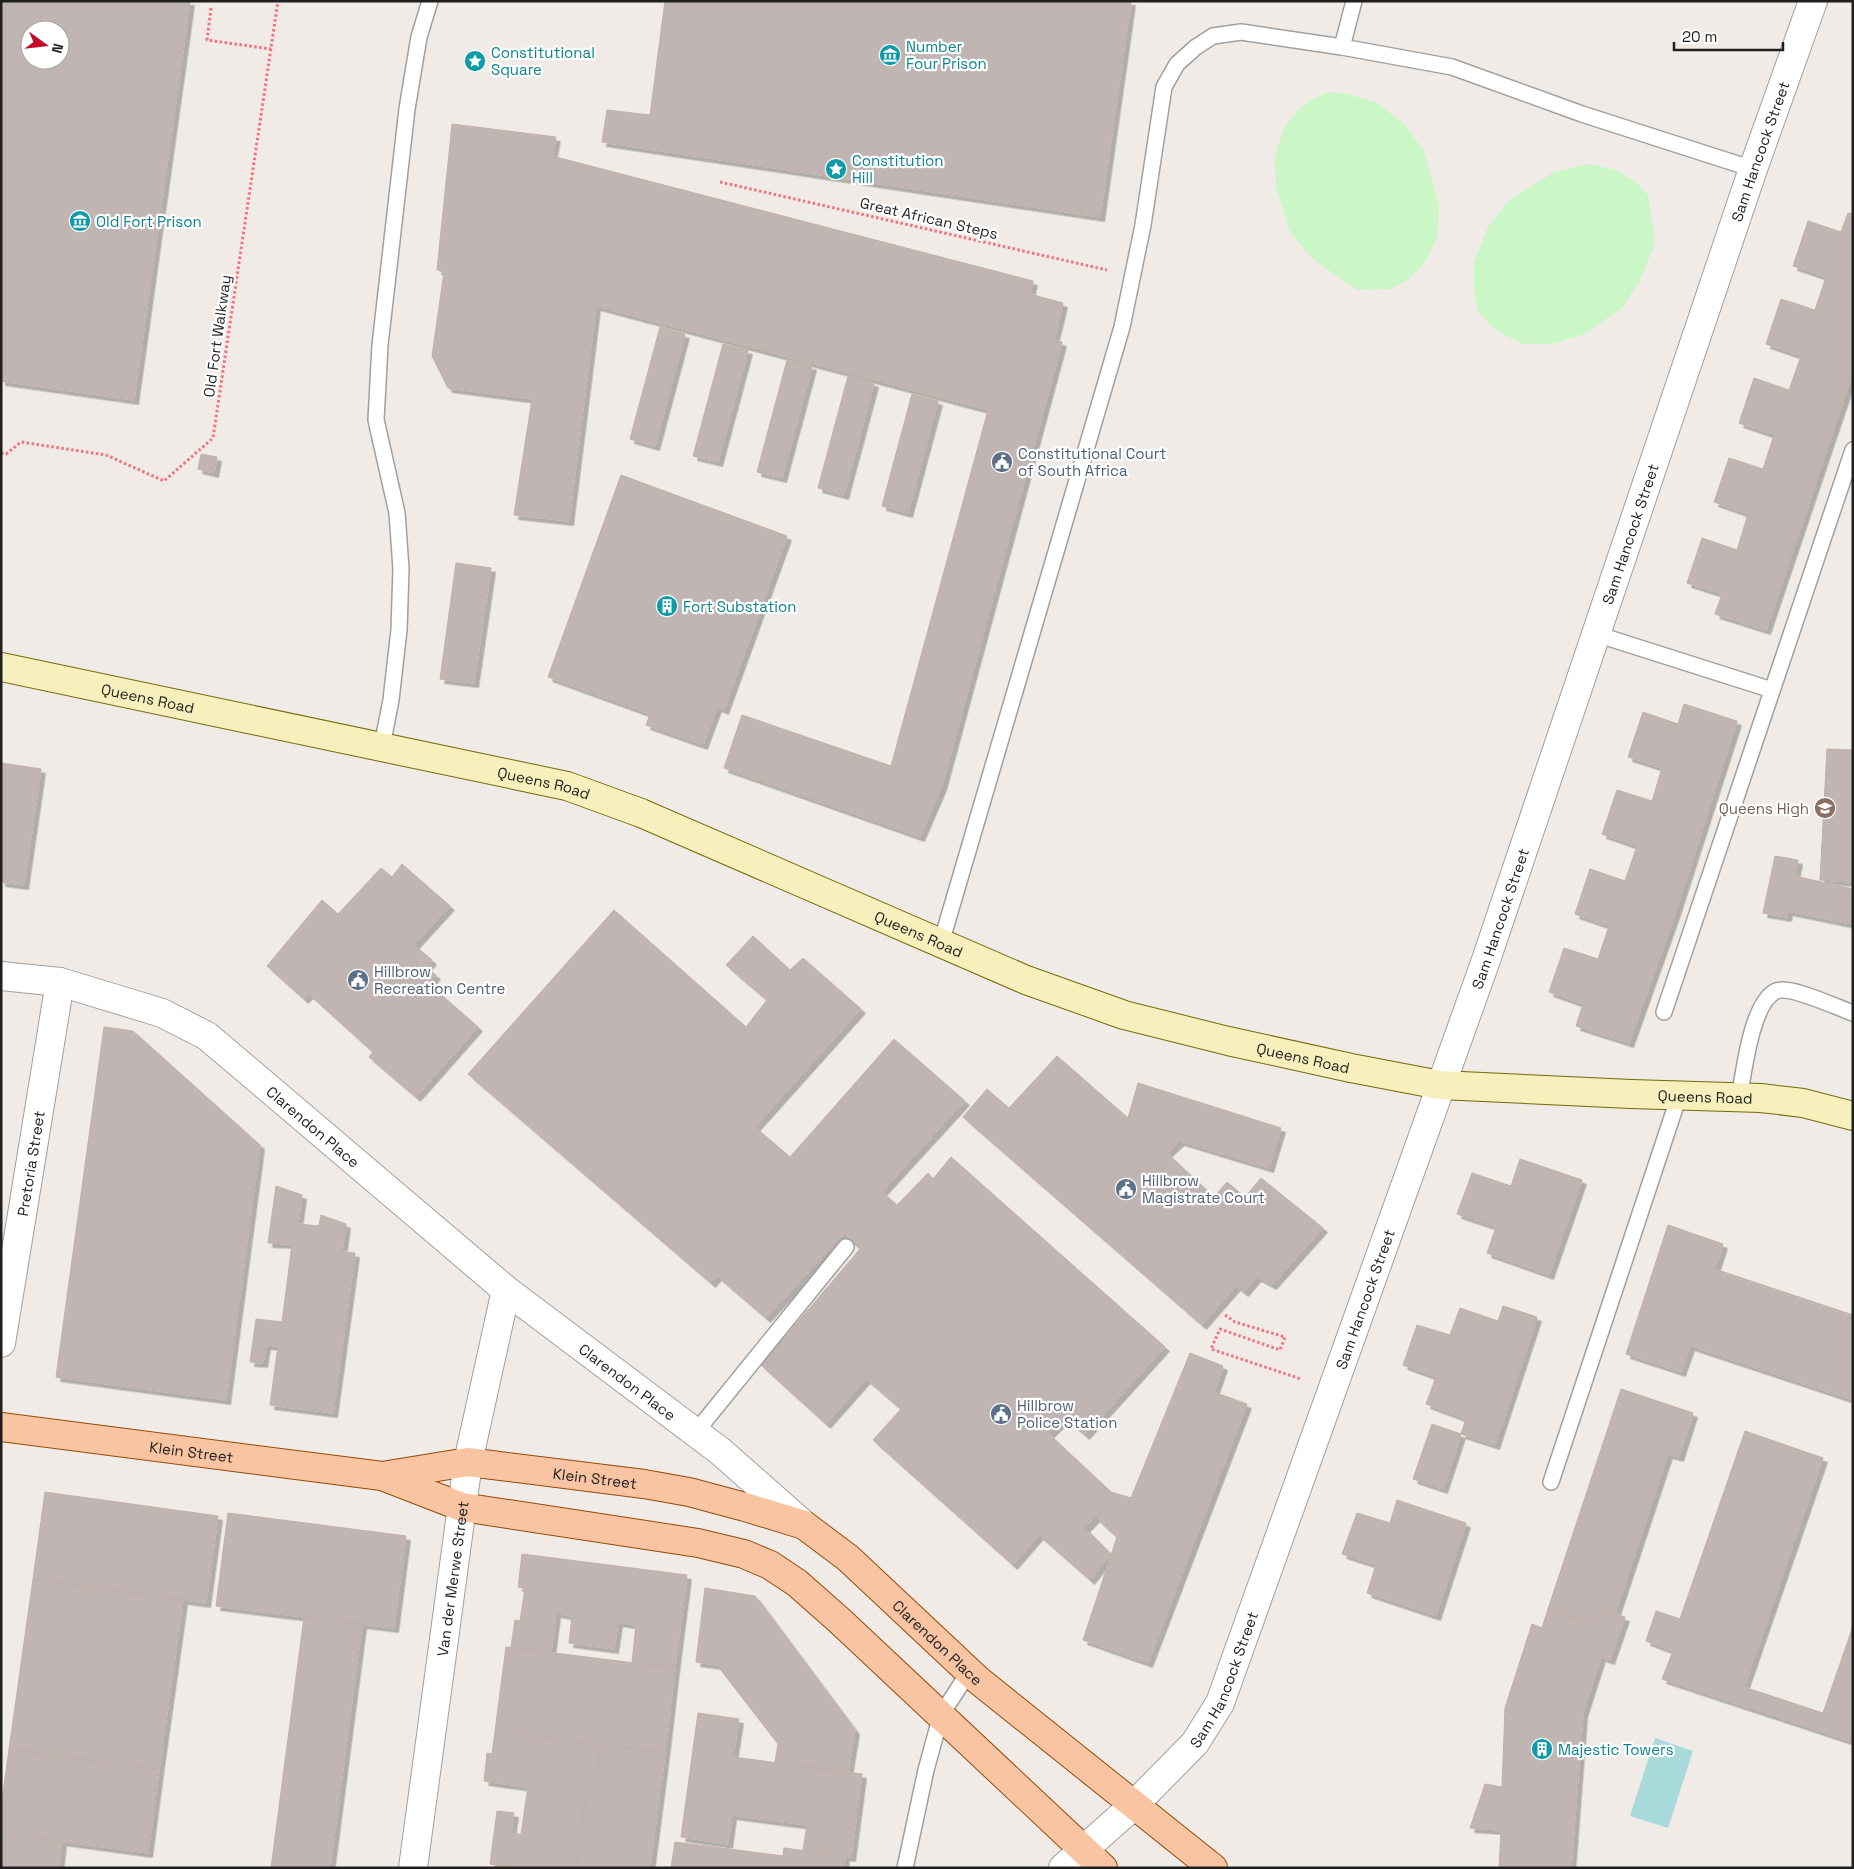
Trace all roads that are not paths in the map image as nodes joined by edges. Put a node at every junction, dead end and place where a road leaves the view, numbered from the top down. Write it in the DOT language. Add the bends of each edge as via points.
graph roads {
  1 [pos="430,1"];
  2 [pos="1354,1"];
  3 [pos="1813,1"];
  4 [pos="1342,47"];
  5 [pos="1754,169"];
  6 [pos="1853,450"];
  7 [pos="1596,634"];
  8 [pos="1,667"];
  9 [pos="1772,690"];
  10 [pos="382,746"];
  11 [pos="942,943"];
  12 [pos="1,976"];
  13 [pos="60,982"];
  14 [pos="1664,1012"];
  15 [pos="1853,1013"];
  16 [pos="1440,1084"];
  17 [pos="1679,1096"];
  18 [pos="1739,1098"];
  19 [pos="1853,1116"];
  20 [pos="846,1247"];
  21 [pos="506,1290"];
  22 [pos="1,1343"];
  23 [pos="1,1427"];
  24 [pos="695,1433"];
  25 [pos="468,1462"];
  26 [pos="382,1476"];
  27 [pos="1551,1482"];
  28 [pos="462,1507"];
  29 [pos="804,1525"];
  30 [pos="969,1672"];
  31 [pos="941,1716"];
  32 [pos="1134,1805"];
  33 [pos="1073,1859"];
  34 [pos="412,1868"];
  35 [pos="906,1868"];
  36 [pos="1103,1868"];
  37 [pos="1213,1868"];
  1 -- 10 [label="lane" via="419,37 407,109 380,345 376,420 397,513 401,569 399,630"];
  2 -- 4 [label="lane"];
  3 -- 5 [label="street, Sam Hancock Street"];
  4 -- 5 [label="lane" via="1452,67 1582,114"];
  4 -- 11 [label="lane" via="1241,32 1213,36 1177,64 1164,88 1134,276 1120,336"];
  5 -- 7 [label="street, Sam Hancock Street"];
  6 -- 9 [label="lane"];
  7 -- 9 [label="lane"];
  7 -- 16 [label="street, Sam Hancock Street" via="1486,960"];
  8 -- 10 [label="street, Queens Road"];
  9 -- 14 [label="lane"];
  10 -- 11 [label="street, Queens Road" via="567,786 641,813"];
  11 -- 16 [label="street, Queens Road" via="1026,980 1124,1015 1351,1068"];
  12 -- 13 [label="street, Clarendon Place"];
  13 -- 21 [label="street, Clarendon Place" via="162,1013 208,1036"];
  13 -- 22 [label="street, Pretoria Street"];
  15 -- 18 [label="lane" via="1802,994 1776,991 1766,1000 1752,1028"];
  16 -- 17 [label="street, Queens Road"];
  16 -- 32 [label="street, Sam Hancock Street" via="1220,1703 1195,1743"];
  17 -- 18 [label="street, Queens Road"];
  17 -- 27 [label="lane"];
  18 -- 19 [label="street, Queens Road" via="1803,1103"];
  20 -- 24 [label="lane"];
  21 -- 24 [label="street, Clarendon Place"];
  21 -- 25 [label="street, Van der Merwe Street"];
  23 -- 26 [label="main road, Klein Street"];
  24 -- 29 [label="street, Clarendon Place"];
  25 -- 26 [label="main road, Klein Street"];
  25 -- 28 [label="street, Van der Merwe Street"];
  25 -- 29 [label="main road, Klein Street" via="689,1492"];
  26 -- 28 [label="main road, Klein Street"];
  28 -- 31 [label="main road" via="698,1542 744,1554 770,1565 804,1589"];
  28 -- 34 [label="street, Van der Merwe Street"];
  29 -- 30 [label="main road, Clarendon Place" via="848,1558"];
  30 -- 31 [label="lane"];
  30 -- 32 [label="main road, Clarendon Place"];
  31 -- 33 [label="main road"];
  31 -- 35 [label="lane" via="926,1770"];
  32 -- 33 [label="street, Sam Hancock Street"];
  32 -- 37 [label="main road, Clarendon Place"];
  33 -- 36 [label="main road"];
}
